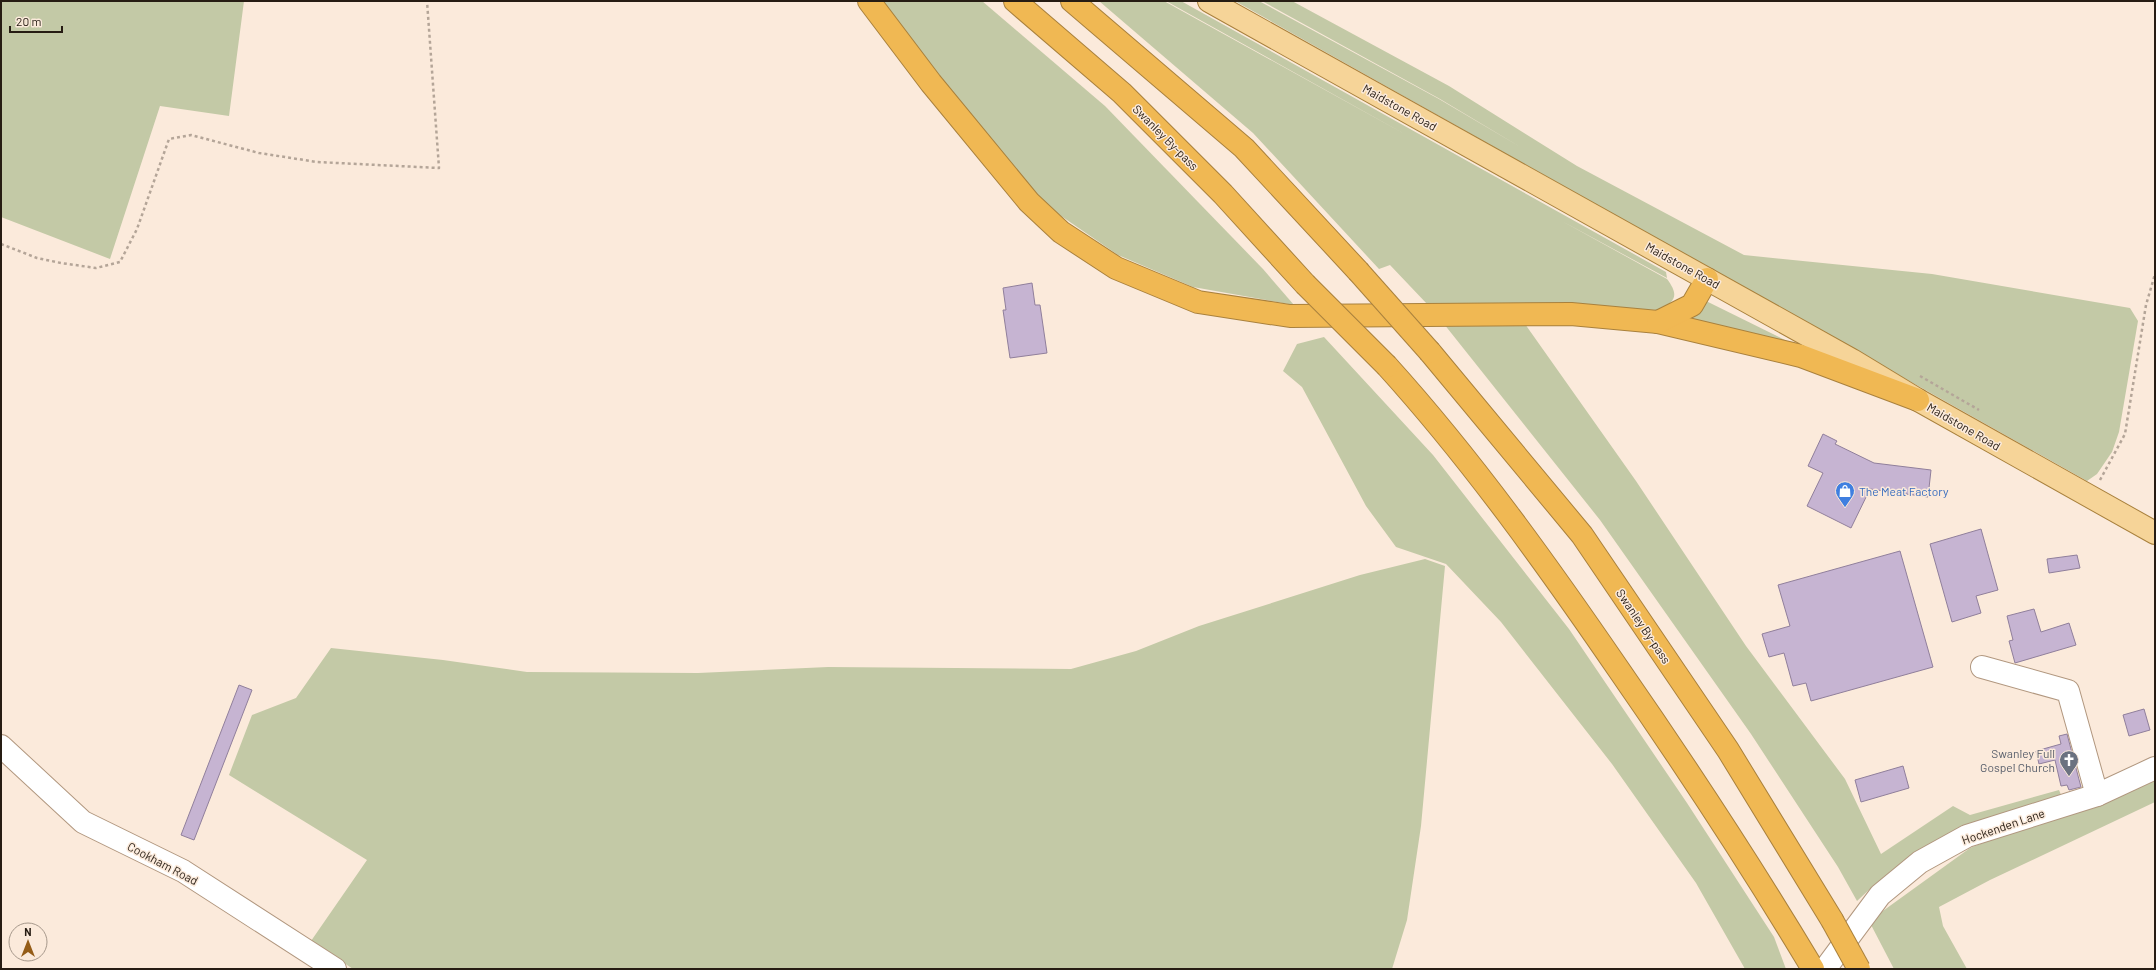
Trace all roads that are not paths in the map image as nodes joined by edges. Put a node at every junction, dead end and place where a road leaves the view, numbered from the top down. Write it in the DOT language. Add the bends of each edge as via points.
graph roads {
  1 [pos="869,1"];
  2 [pos="1015,1"];
  3 [pos="1072,1"];
  4 [pos="1209,1"];
  5 [pos="1707,279"];
  6 [pos="1658,322"];
  7 [pos="1918,400"];
  8 [pos="2155,533"];
  9 [pos="1982,667"];
  10 [pos="1,746"];
  11 [pos="2155,768"];
  12 [pos="2097,795"];
  13 [pos="1809,962"];
  14 [pos="335,969"];
  15 [pos="1825,969"];
  16 [pos="1859,969"];
  1 -- 6 [label="highway" via="1029,202 1061,232 1116,268 1191,299 1290,316 1571,314"];
  2 -- 13 [label="highway, Swanley By-pass, bridge" via="1122,93 1223,194 1422,406 1556,578 1691,774"];
  3 -- 16 [label="highway, Swanley By-pass, bridge" via="1244,148 1430,352 1582,535 1728,750"];
  4 -- 5 [label="main road, Maidstone Road"];
  5 -- 6 [label="highway" via="1692,305"];
  5 -- 7 [label="main road, Maidstone Road"];
  6 -- 7 [label="highway" via="1801,356"];
  7 -- 8 [label="main road, Maidstone Road"];
  9 -- 12 [label="street" via="2068,691"];
  10 -- 14 [label="street, Cookham Road" via="83,822 183,871"];
  11 -- 12 [label="street, Hockenden Lane"];
  12 -- 15 [label="street, Hockenden Lane" via="1968,836 1920,862 1880,895"];
}
